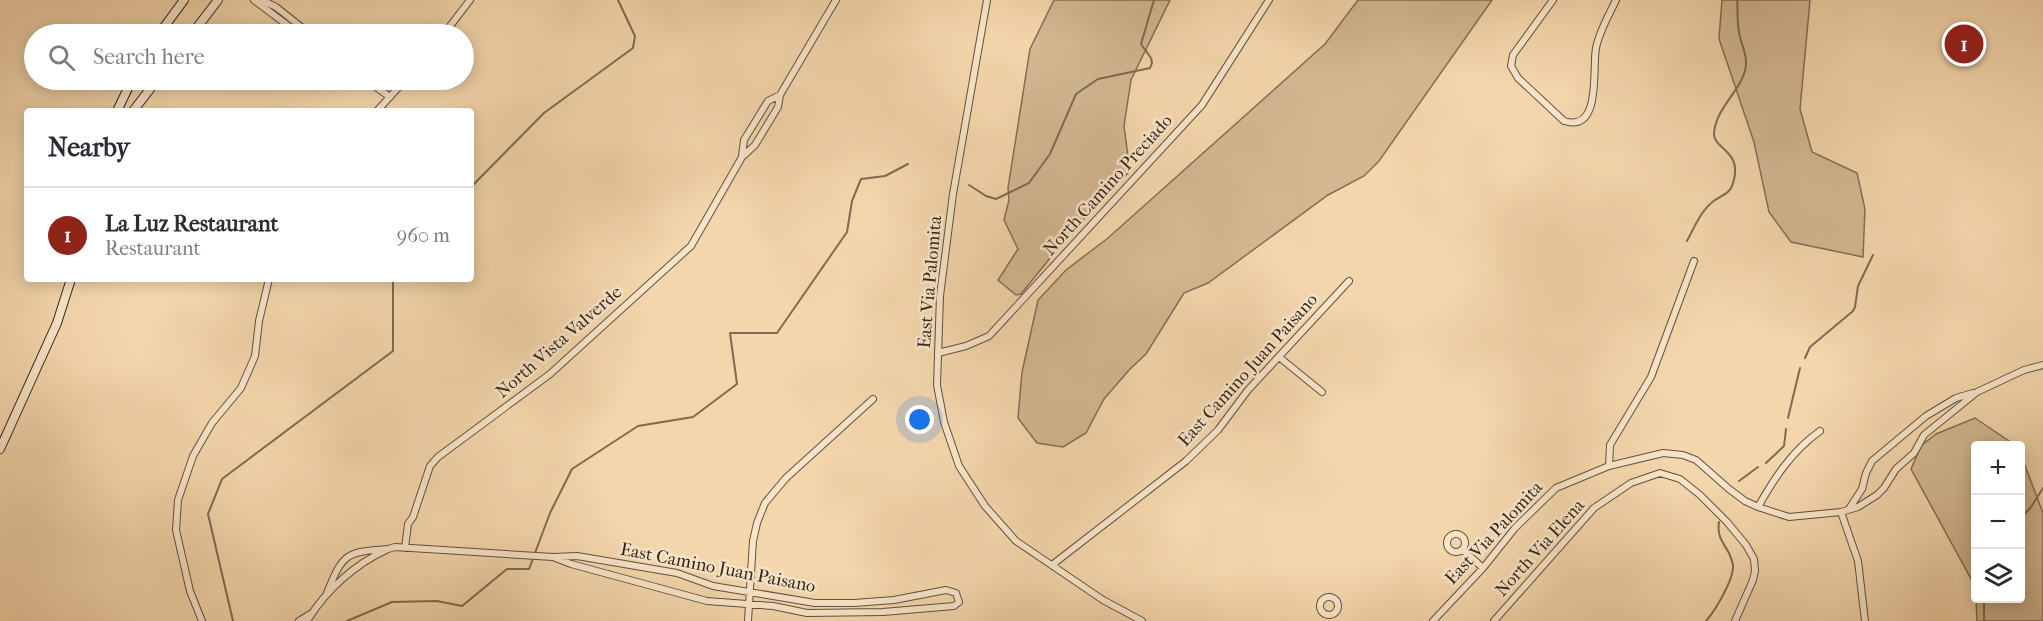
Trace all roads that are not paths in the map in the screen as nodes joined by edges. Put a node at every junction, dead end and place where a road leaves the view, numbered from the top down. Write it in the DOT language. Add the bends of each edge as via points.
graph roads {
  1 [pos="184,0"];
  2 [pos="218,0"];
  3 [pos="254,0"];
  4 [pos="262,0"];
  5 [pos="470,0"];
  6 [pos="836,0"];
  7 [pos="987,0"];
  8 [pos="1269,0"];
  9 [pos="1553,0"];
  10 [pos="1616,0"];
  11 [pos="166,24"];
  12 [pos="200,24"];
  13 [pos="286,24"];
  14 [pos="297,24"];
  15 [pos="452,24"];
  16 [pos="127,90"];
  17 [pos="149,90"];
  18 [pos="380,90"];
  19 [pos="396,90"];
  20 [pos="780,94"];
  21 [pos="390,97"];
  22 [pos="118,108"];
  23 [pos="135,108"];
  24 [pos="380,108"];
  25 [pos="1576,123"];
  26 [pos="1578,131"];
  27 [pos="742,157"];
  28 [pos="1694,261"];
  29 [pos="1349,281"];
  30 [pos="70,282"];
  31 [pos="268,282"];
  32 [pos="938,353"];
  33 [pos="1279,357"];
  34 [pos="2043,365"];
  35 [pos="1322,392"];
  36 [pos="1977,392"];
  37 [pos="873,399"];
  38 [pos="1820,431"];
  39 [pos="0,449"];
  40 [pos="1609,466"];
  41 [pos="1758,507"];
  42 [pos="1849,509"];
  43 [pos="1841,512"];
  44 [pos="405,548"];
  45 [pos="388,549"];
  46 [pos="1463,549"];
  47 [pos="553,557"];
  48 [pos="1052,566"];
  49 [pos="1483,568"];
  50 [pos="327,593"];
  51 [pos="750,593"];
  52 [pos="749,604"];
  53 [pos="312,613"];
  54 [pos="1325,615"];
  55 [pos="202,621"];
  56 [pos="299,621"];
  57 [pos="307,621"];
  58 [pos="748,621"];
  59 [pos="1142,621"];
  60 [pos="1320,621"];
  61 [pos="1433,621"];
  62 [pos="1494,621"];
  63 [pos="1735,621"];
  64 [pos="1865,621"];
  1 -- 11 [label="main road"];
  2 -- 12 [label="main road"];
  3 -- 13 [label="street"];
  4 -- 14 [label="street"];
  5 -- 15 [label="street"];
  6 -- 20 [label="street, North Vista Valverde"];
  7 -- 32 [label="street, East Via Palomita" via="953,194 940,296"];
  8 -- 32 [label="street, North Camino Preciado" via="1202,105 1041,281 989,336"];
  9 -- 25 [label="street" via="1508,63 1518,78 1564,121"];
  10 -- 25 [label="street" via="1596,47 1590,110"];
  16 -- 22 [label="main road"];
  17 -- 23 [label="main road"];
  18 -- 21 [label="street"];
  19 -- 21 [label="street"];
  20 -- 27 [label="street, North Vista Valverde" via="778,107 755,145"];
  20 -- 27 [label="street, North Vista Valverde" via="768,101 744,140"];
  21 -- 24 [label="street"];
  25 -- 26 [label="street"];
  27 -- 44 [label="street, North Vista Valverde" via="691,246 550,374 430,466 408,524"];
  28 -- 40 [label="street" via="1651,377 1610,445"];
  29 -- 33 [label="street, East Camino Juan Paisano"];
  30 -- 39 [label="main road" via="57,323"];
  31 -- 55 [label="street" via="255,356 241,388 212,423 193,456 178,500 176,530 190,591"];
  32 -- 48 [label="street, East Via Palomita" via="937,385 959,466 985,506 1016,541"];
  33 -- 35 [label="street"];
  33 -- 48 [label="street, East Camino Juan Paisano" via="1218,430 1186,461"];
  34 -- 36 [label="street, East Via Palomita"];
  36 -- 42 [label="street, East Via Palomita" via="1924,435 1914,453 1877,495"];
  36 -- 42 [label="street, East Via Palomita" via="1956,398 1926,416 1872,461 1862,489"];
  37 -- 51 [label="street" via="779,485 765,503 755,532"];
  38 -- 41 [label="street" via="1791,455"];
  40 -- 41 [label="street, East Via Palomita" via="1663,453 1683,455 1696,460 1729,489"];
  40 -- 49 [label="street, East Via Palomita" via="1556,488 1515,528"];
  41 -- 43 [label="street, East Via Palomita" via="1789,517"];
  42 -- 43 [label="street, East Via Palomita"];
  43 -- 64 [label="street" via="1858,561"];
  44 -- 45 [label="street, East Camino Juan Paisano"];
  44 -- 47 [label="street, East Camino Juan Paisano"];
  45 -- 50 [label="street, East Camino Juan Paisano" via="355,568"];
  45 -- 50 [label="street, East Camino Juan Paisano" via="348,555"];
  46 -- 49 [label="street"];
  47 -- 51 [label="street, East Camino Juan Paisano" via="577,556 676,573"];
  47 -- 52 [label="street, East Camino Juan Paisano" via="707,602"];
  48 -- 59 [label="street, East Via Palomita"];
  49 -- 61 [label="street, East Via Palomita"];
  50 -- 53 [label="street, East Camino Juan Paisano"];
  51 -- 52 [label="street"];
  51 -- 52 [label="street, East Camino Juan Paisano" via="815,603 854,603 946,590 956,593 959,602 954,606 845,613 807,613"];
  52 -- 58 [label="street"];
  53 -- 56 [label="street"];
  53 -- 57 [label="street, East Camino Juan Paisano"];
  54 -- 60 [label="street"];
  62 -- 63 [label="street, North Via Elena" via="1594,508 1631,483 1660,473 1680,479 1700,495 1727,522 1754,559 1753,580"];
}
